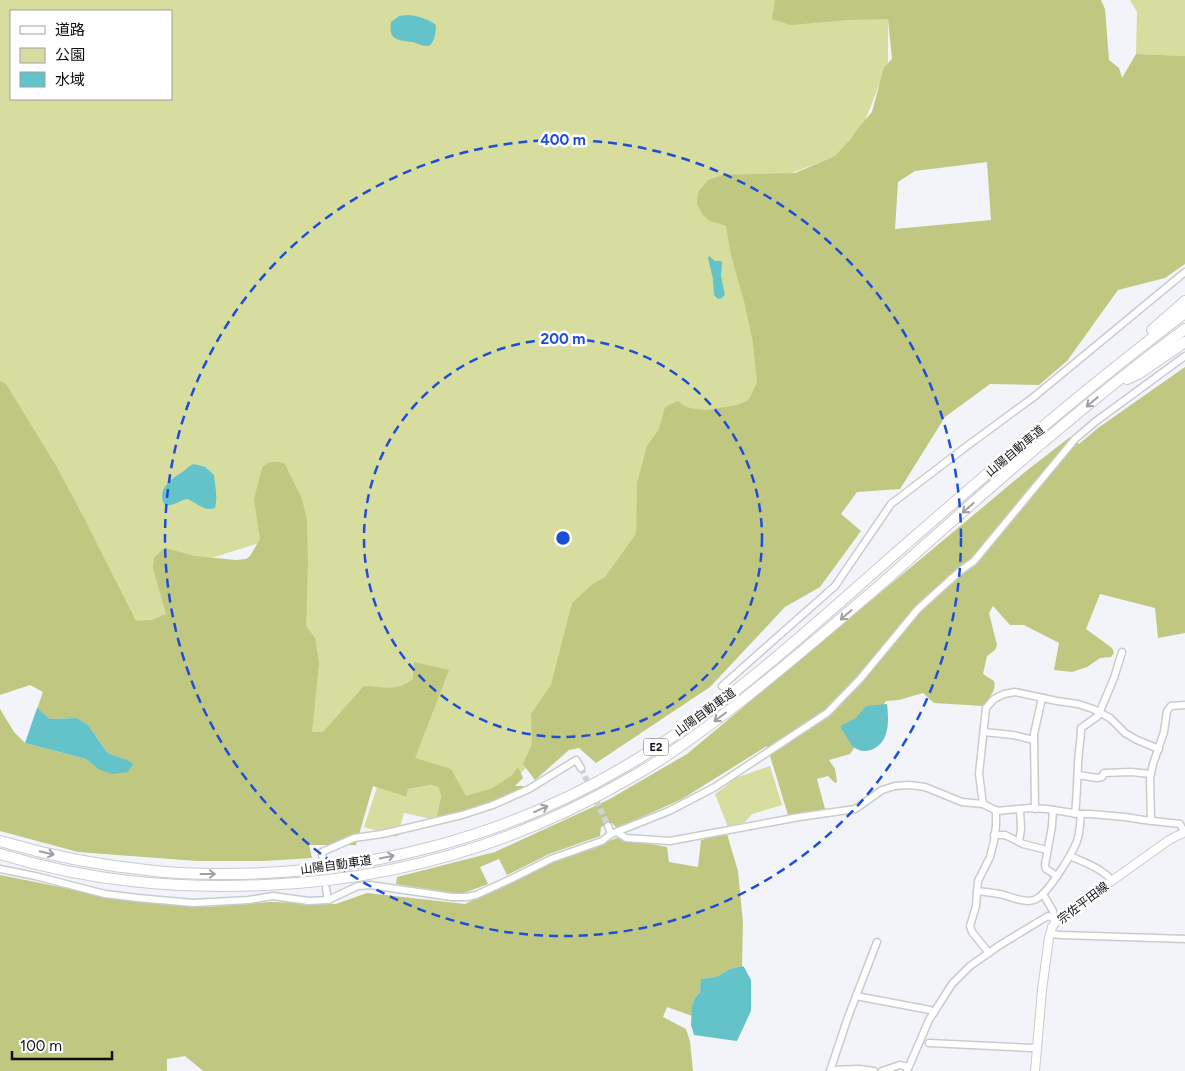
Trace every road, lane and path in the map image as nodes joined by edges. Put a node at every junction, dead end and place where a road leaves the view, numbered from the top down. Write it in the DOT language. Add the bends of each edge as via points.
graph roads {
  1 [pos="1185,272"];
  2 [pos="1185,301"];
  3 [pos="1185,313"];
  4 [pos="1185,329"];
  5 [pos="1185,342"];
  6 [pos="1185,356"];
  7 [pos="1114,384"];
  8 [pos="1057,416"];
  9 [pos="1122,652"];
  10 [pos="722,686"];
  11 [pos="1042,698"];
  12 [pos="1185,705"];
  13 [pos="1100,713"];
  14 [pos="984,732"];
  15 [pos="1034,740"];
  16 [pos="1159,748"];
  17 [pos="581,768"];
  18 [pos="1151,774"];
  19 [pos="1078,775"];
  20 [pos="983,804"];
  21 [pos="1020,809"];
  22 [pos="1035,809"];
  23 [pos="996,810"];
  24 [pos="1053,810"];
  25 [pos="1078,814"];
  26 [pos="1151,821"];
  27 [pos="608,826"];
  28 [pos="1185,832"];
  29 [pos="614,833"];
  30 [pos="994,835"];
  31 [pos="0,841"];
  32 [pos="1019,842"];
  33 [pos="1047,850"];
  34 [pos="0,854"];
  35 [pos="1070,856"];
  36 [pos="323,863"];
  37 [pos="0,869"];
  38 [pos="1057,876"];
  39 [pos="1112,881"];
  40 [pos="326,888"];
  41 [pos="977,891"];
  42 [pos="1043,894"];
  43 [pos="328,900"];
  44 [pos="1055,919"];
  45 [pos="1050,934"];
  46 [pos="1185,939"];
  47 [pos="878,942"];
  48 [pos="989,953"];
  49 [pos="856,996"];
  50 [pos="934,1013"];
  51 [pos="930,1043"];
  52 [pos="1037,1047"];
  53 [pos="907,1069"];
  54 [pos="830,1071"];
  55 [pos="874,1071"];
  56 [pos="882,1071"];
  57 [pos="1035,1071"];
  1 -- 10 [label="street" via="1035,396 891,504 835,586"];
  2 -- 8 [label="highway"];
  3 -- 8 [label="highway, 山陽自動車道 / E2"];
  4 -- 7 [label="highway, 山陽自動車道 / E2"];
  5 -- 7 [label="highway" via="1138,374"];
  6 -- 29 [label="street" via="1075,439 974,561 918,609 860,679 827,712 714,787 669,811"];
  7 -- 34 [label="highway, 山陽自動車道 / E2, one-way" via="996,482 809,647 720,717 630,778 533,826 421,864 374,874 290,884 202,886 140,882 71,872"];
  31 -- 8 [label="highway, 山陽自動車道 / E2, one-way" via="57,856 158,872 252,873 371,861 459,840 528,815 624,767 666,741 741,686"];
  9 -- 13 [label="street"];
  11 -- 13 [label="street" via="1078,704"];
  11 -- 14 [label="street" via="1015,692 994,699 986,708"];
  11 -- 15 [label="street"];
  12 -- 16 [label="street" via="1171,706 1167,711"];
  13 -- 16 [label="street" via="1125,733"];
  13 -- 19 [label="street" via="1081,728"];
  14 -- 15 [label="street"];
  14 -- 20 [label="street" via="979,774"];
  15 -- 22 [label="street"];
  16 -- 18 [label="street"];
  17 -- 36 [label="street" via="576,760 529,789 462,815 354,838 322,852"];
  18 -- 19 [label="street" via="1115,772 1104,773 1097,778"];
  18 -- 26 [label="street"];
  19 -- 25 [label="street"];
  20 -- 23 [label="street"];
  20 -- 29 [label="street" via="962,802 909,784 882,790 855,808 678,840 626,838"];
  21 -- 22 [label="street"];
  21 -- 23 [label="street"];
  21 -- 32 [label="street"];
  22 -- 24 [label="street"];
  23 -- 30 [label="street"];
  24 -- 25 [label="street"];
  24 -- 33 [label="street"];
  25 -- 26 [label="street"];
  25 -- 35 [label="street" via="1080,829"];
  26 -- 28 [label="street" via="1180,824"];
  27 -- 29 [label="street"];
  28 -- 39 [label="main road, 宗佐平田線"];
  29 -- 43 [label="street" via="466,898 370,885 358,886"];
  30 -- 32 [label="street" via="1005,835"];
  30 -- 41 [label="street" via="990,857 978,881"];
  32 -- 33 [label="street"];
  33 -- 38 [label="street" via="1044,865"];
  35 -- 38 [label="street"];
  35 -- 39 [label="street" via="1109,876"];
  37 -- 43 [label="street" via="105,894 138,898 193,903 273,896"];
  38 -- 42 [label="street"];
  39 -- 44 [label="main road, 宗佐平田線"];
  40 -- 43 [label="street"];
  41 -- 42 [label="street" via="1022,900 1034,900"];
  41 -- 48 [label="street" via="970,926"];
  42 -- 44 [label="street"];
  44 -- 45 [label="main road, 宗佐平田線"];
  44 -- 48 [label="street" via="1048,916"];
  45 -- 46 [label="street"];
  45 -- 52 [label="main road, 宗佐平田線"];
  47 -- 49 [label="street"];
  48 -- 50 [label="street" via="952,984"];
  49 -- 50 [label="street"];
  49 -- 54 [label="street"];
  50 -- 53 [label="street"];
  51 -- 52 [label="street"];
  52 -- 57 [label="main road, 宗佐平田線"];
  53 -- 56 [label="street" via="900,1065"];
  54 -- 55 [label="street"];
}
